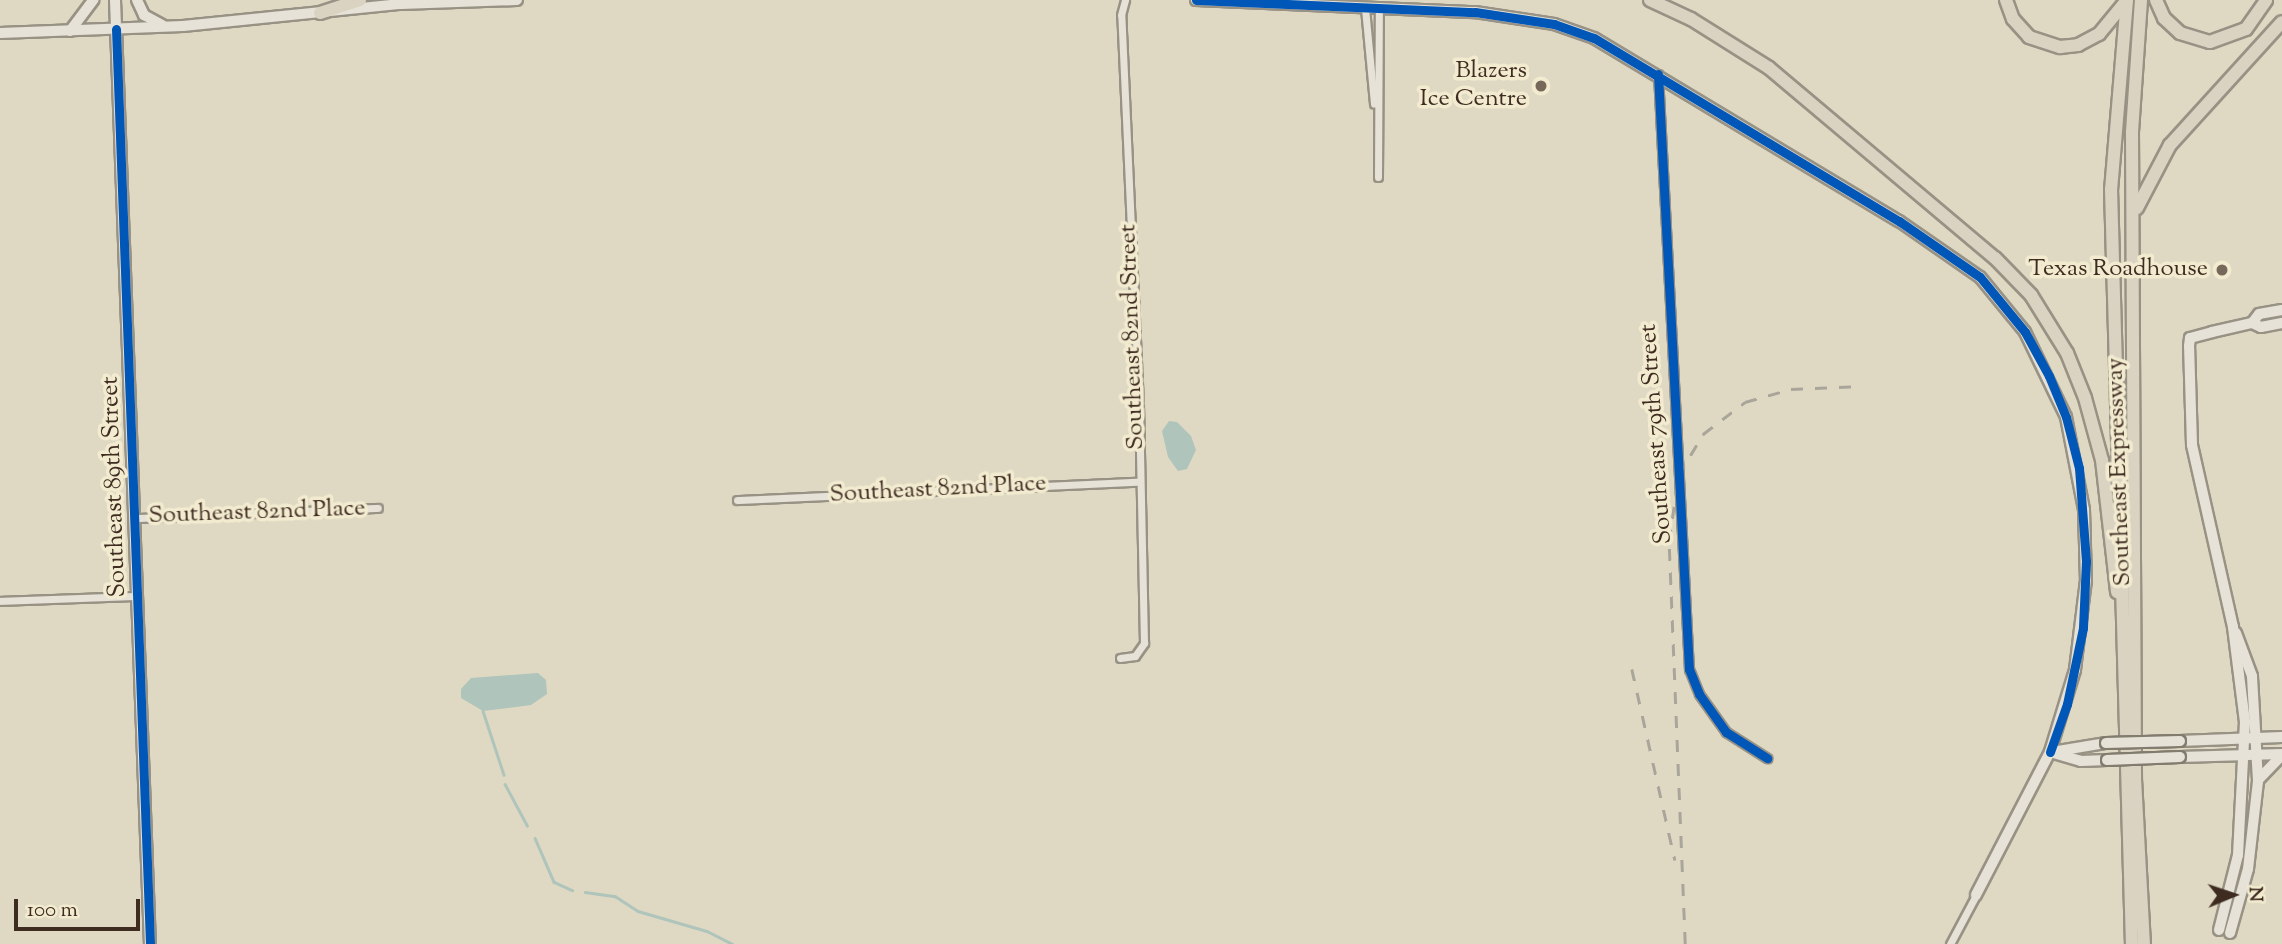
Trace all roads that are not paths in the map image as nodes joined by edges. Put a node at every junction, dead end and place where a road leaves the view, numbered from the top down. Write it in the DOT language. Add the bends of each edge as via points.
graph roads {
  1 [pos="93,0"];
  2 [pos="115,0"];
  3 [pos="137,0"];
  4 [pos="360,0"];
  5 [pos="517,0"];
  6 [pos="1125,0"];
  7 [pos="1196,0"];
  8 [pos="1650,0"];
  9 [pos="2006,0"];
  10 [pos="2127,0"];
  11 [pos="2141,0"];
  12 [pos="2156,0"];
  13 [pos="2266,0"];
  14 [pos="1365,8"];
  15 [pos="1379,8"];
  16 [pos="320,13"];
  17 [pos="2282,22"];
  18 [pos="166,27"];
  19 [pos="116,29"];
  20 [pos="70,31"];
  21 [pos="0,33"];
  22 [pos="1658,74"];
  23 [pos="1376,117"];
  24 [pos="1378,177"];
  25 [pos="2135,212"];
  26 [pos="2282,310"];
  27 [pos="2252,323"];
  28 [pos="2282,323"];
  29 [pos="1139,482"];
  30 [pos="737,500"];
  31 [pos="378,508"];
  32 [pos="136,518"];
  33 [pos="138,596"];
  34 [pos="0,601"];
  35 [pos="2233,626"];
  36 [pos="2125,654"];
  37 [pos="1120,658"];
  38 [pos="2282,737"];
  39 [pos="2245,738"];
  40 [pos="2258,738"];
  41 [pos="2050,752"];
  42 [pos="2258,754"];
  43 [pos="2282,754"];
  44 [pos="2245,755"];
  45 [pos="1767,758"];
  46 [pos="2258,781"];
  47 [pos="1976,895"];
  48 [pos="2219,930"];
  49 [pos="2230,933"];
  50 [pos="150,944"];
  51 [pos="1950,944"];
  52 [pos="2132,944"];
  53 [pos="2144,944"];
  1 -- 20 [label="street"];
  2 -- 19 [label="street, Southeast 89th Street"];
  3 -- 18 [label="street" via="144,15"];
  4 -- 16 [label="highway"];
  5 -- 16 [label="street"];
  6 -- 29 [label="street, Southeast 82nd Street" via="1121,15"];
  7 -- 14 [label="street"];
  8 -- 36 [label="highway" via="1691,19 1769,68 1995,258 2031,295 2067,353 2102,460"];
  9 -- 10 [label="highway" via="2013,19 2029,37 2060,47 2078,45 2099,34"];
  10 -- 36 [label="highway, Southeast Expressway" via="2111,189"];
  11 -- 25 [label="highway, Southeast Expressway" via="2132,92"];
  12 -- 13 [label="highway" via="2164,18 2180,33 2210,42 2239,35 2259,15"];
  14 -- 15 [label="street"];
  14 -- 23 [label="street"];
  15 -- 22 [label="street" via="1475,12 1554,24 1594,38"];
  15 -- 23 [label="street"];
  16 -- 18 [label="street"];
  17 -- 25 [label="highway" via="2170,145"];
  18 -- 19 [label="street"];
  19 -- 20 [label="street"];
  19 -- 32 [label="street, Southeast 89th Street"];
  20 -- 21 [label="street"];
  22 -- 41 [label="street" via="1917,232 1980,277 2025,332 2066,417 2084,510 2081,640"];
  22 -- 45 [label="street, Southeast 79th Street" via="1689,669 1699,694 1726,732"];
  23 -- 24 [label="street"];
  25 -- 53 [label="highway, Southeast Expressway" via="2136,779"];
  26 -- 27 [label="street" via="2259,314"];
  27 -- 28 [label="street" via="2261,327"];
  27 -- 35 [label="street" via="2190,338 2192,445"];
  29 -- 30 [label="street, Southeast 82nd Place"];
  29 -- 37 [label="street, Southeast 82nd Street" via="1144,643 1135,656"];
  31 -- 32 [label="street, Southeast 82nd Place"];
  32 -- 33 [label="street, Southeast 89th Street"];
  33 -- 34 [label="street"];
  33 -- 50 [label="street, Southeast 89th Street"];
  35 -- 39 [label="street"];
  35 -- 40 [label="street" via="2252,676"];
  36 -- 52 [label="highway, Southeast Expressway"];
  38 -- 40 [label="street"];
  39 -- 40 [label="street"];
  39 -- 41 [label="street, bridge" via="2106,743"];
  39 -- 44 [label="street"];
  40 -- 42 [label="street"];
  41 -- 44 [label="street, bridge" via="2081,761"];
  41 -- 47 [label="street"];
  42 -- 43 [label="street"];
  42 -- 44 [label="street"];
  42 -- 46 [label="street"];
  43 -- 46 [label="street"];
  44 -- 48 [label="street" via="2238,855"];
  46 -- 49 [label="street" via="2248,869"];
  47 -- 51 [label="street"];
}
